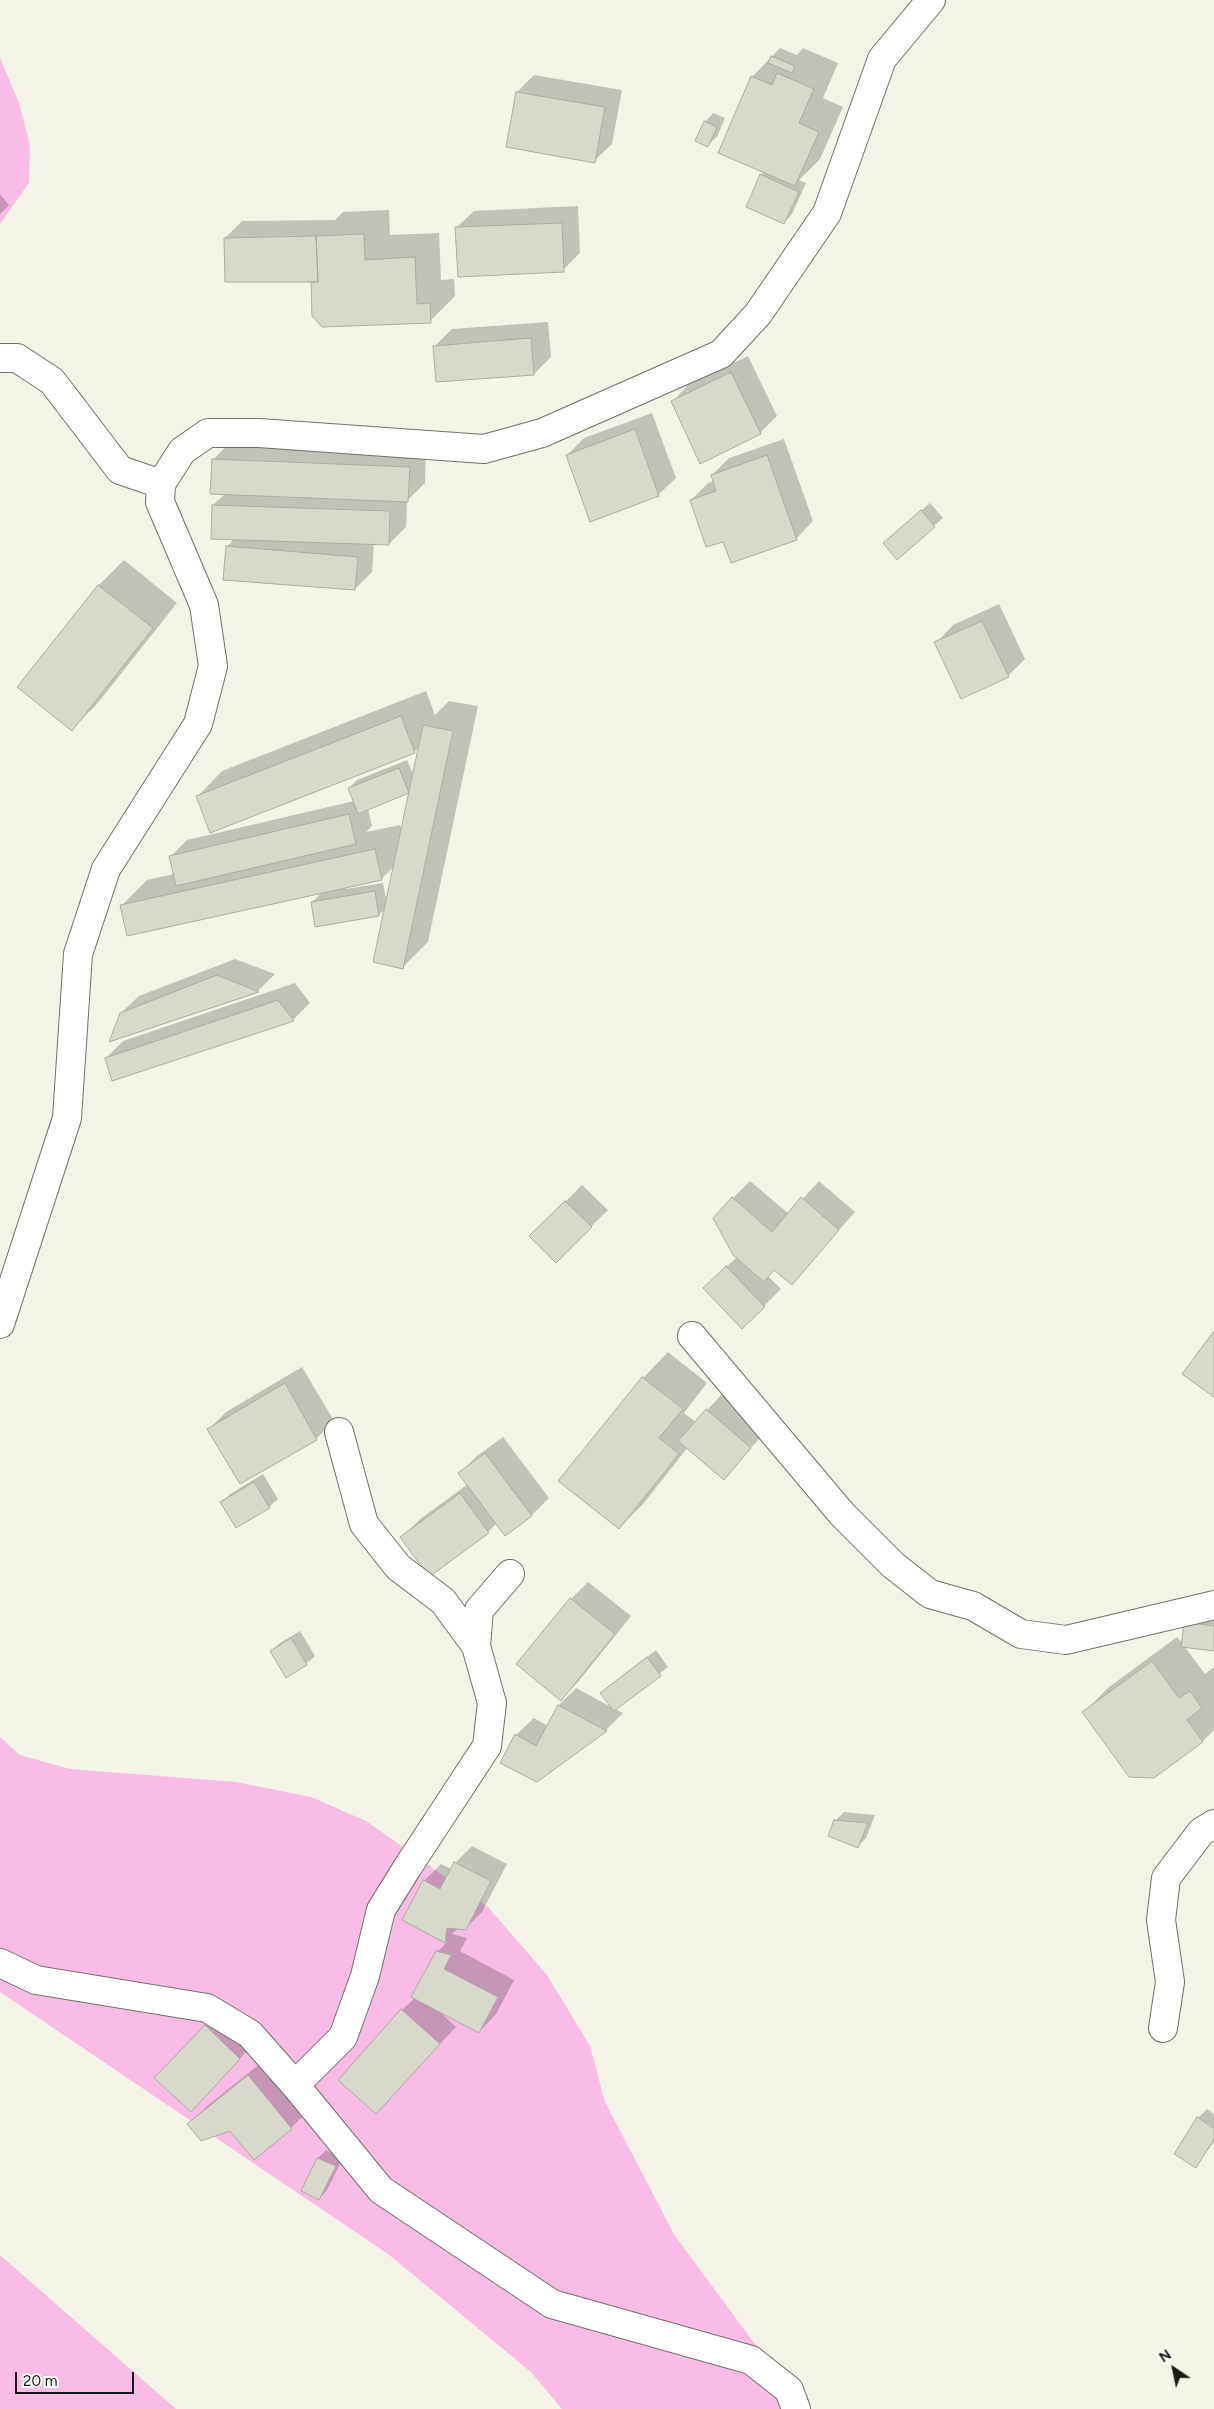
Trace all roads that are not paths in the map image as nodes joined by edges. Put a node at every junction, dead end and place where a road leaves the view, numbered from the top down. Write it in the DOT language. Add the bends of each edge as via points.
graph roads {
  1 [pos="930,0"];
  2 [pos="0,358"];
  3 [pos="161,484"];
  4 [pos="0,1324"];
  5 [pos="692,1336"];
  6 [pos="339,1432"];
  7 [pos="510,1574"];
  8 [pos="1214,1605"];
  9 [pos="476,1646"];
  10 [pos="1214,1824"];
  11 [pos="0,1963"];
  12 [pos="1163,2028"];
  13 [pos="295,2085"];
  14 [pos="796,2409"];
  1 -- 3 [label="street" via="882,59 827,213 758,314 721,354 542,432 484,449 259,433 208,433 182,451"];
  2 -- 3 [label="street" via="17,358 52,381 120,470"];
  3 -- 4 [label="street" via="160,502 204,605 213,666 198,724 106,869 84,935 78,954 67,1118"];
  5 -- 8 [label="street" via="842,1514 893,1566 930,1594 973,1606 1021,1634 1066,1640"];
  6 -- 9 [label="street" via="364,1524 398,1567 443,1601"];
  7 -- 9 [label="street" via="479,1610"];
  9 -- 13 [label="street" via="492,1703 487,1746 381,1910 364,1976 343,2037"];
  10 -- 12 [label="street" via="1201,1832 1166,1878 1160,1920 1170,1982"];
  11 -- 13 [label="street" via="36,1980 207,2008 250,2034"];
  13 -- 14 [label="street" via="381,2190 552,2304 751,2360 789,2390"];
}
